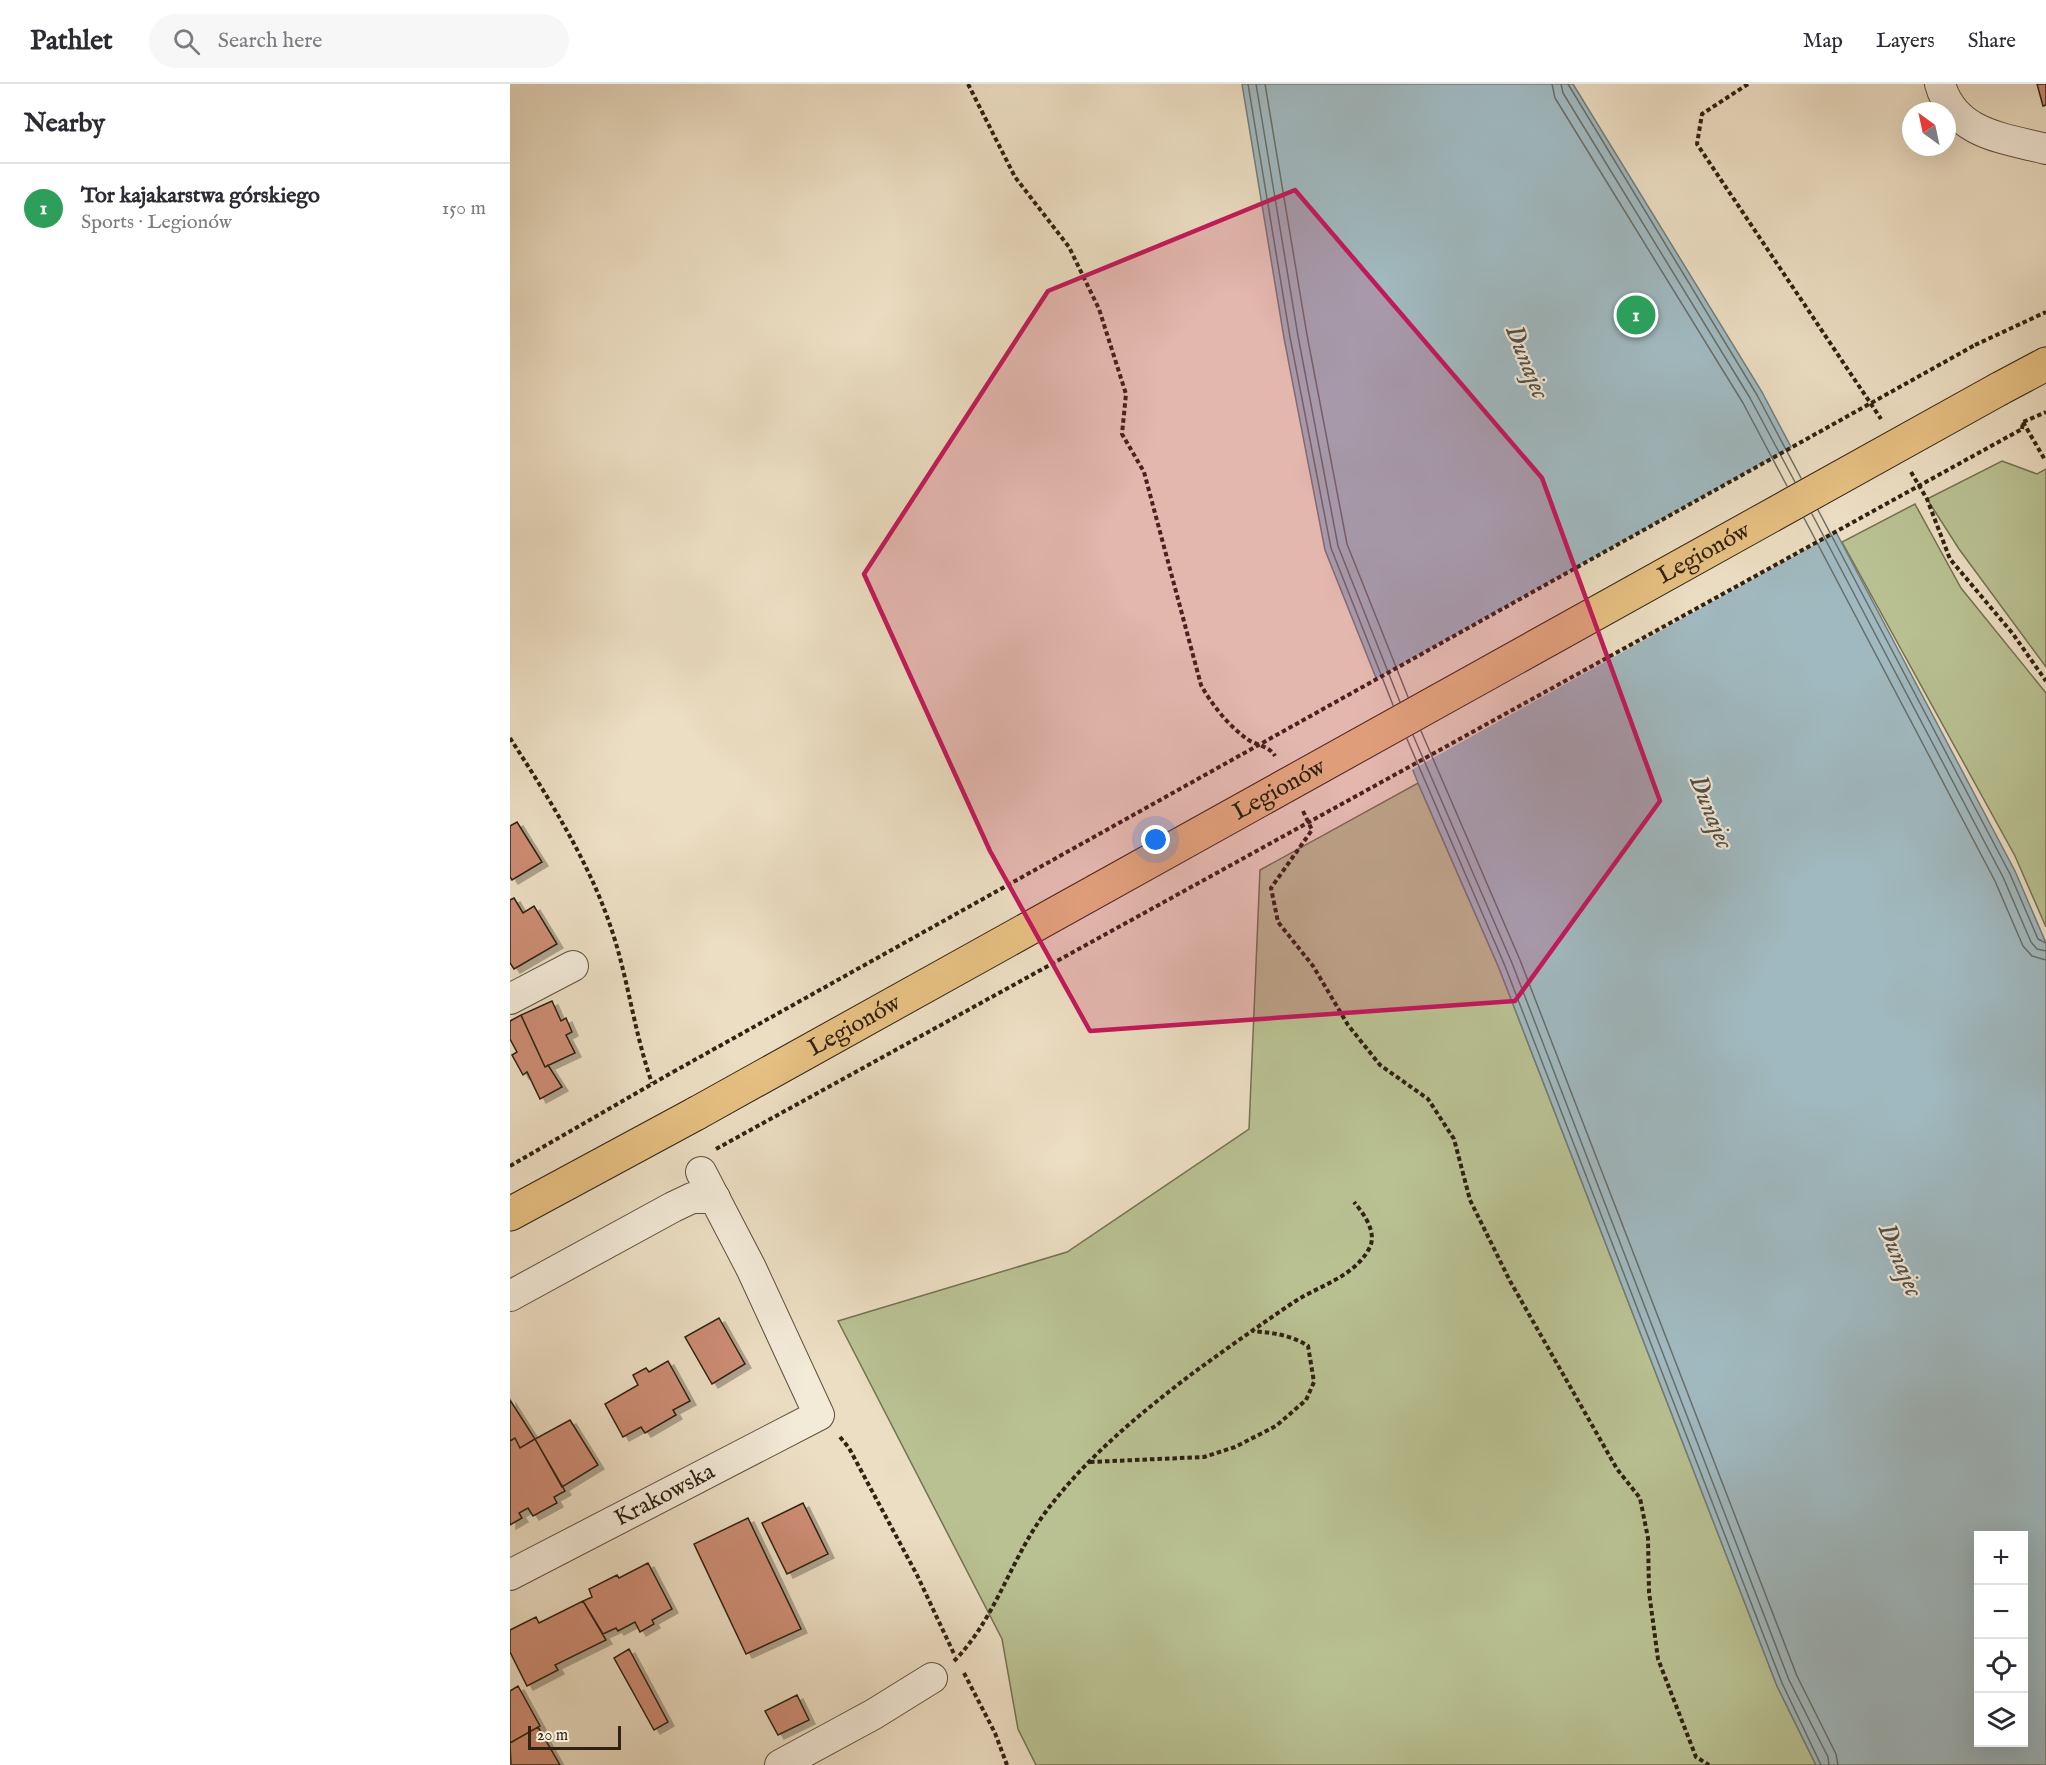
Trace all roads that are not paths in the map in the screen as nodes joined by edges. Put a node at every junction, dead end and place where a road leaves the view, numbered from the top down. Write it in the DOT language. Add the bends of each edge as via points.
graph roads {
  1 [pos="1940,84"];
  2 [pos="2046,149"];
  3 [pos="2046,364"];
  4 [pos="573,966"];
  5 [pos="510,999"];
  6 [pos="510,1214"];
  7 [pos="510,1296"];
  8 [pos="510,1575"];
  9 [pos="932,1678"];
  10 [pos="780,1765"];
  1 -- 2 [label="street" via="1945,101 1978,132"];
  3 -- 6 [label="main road, Legionów, bridge"];
  4 -- 5 [label="street"];
  7 -- 8 [label="street, Krakowska" via="692,1198 711,1173 819,1415"];
  9 -- 10 [label="street"];
}
